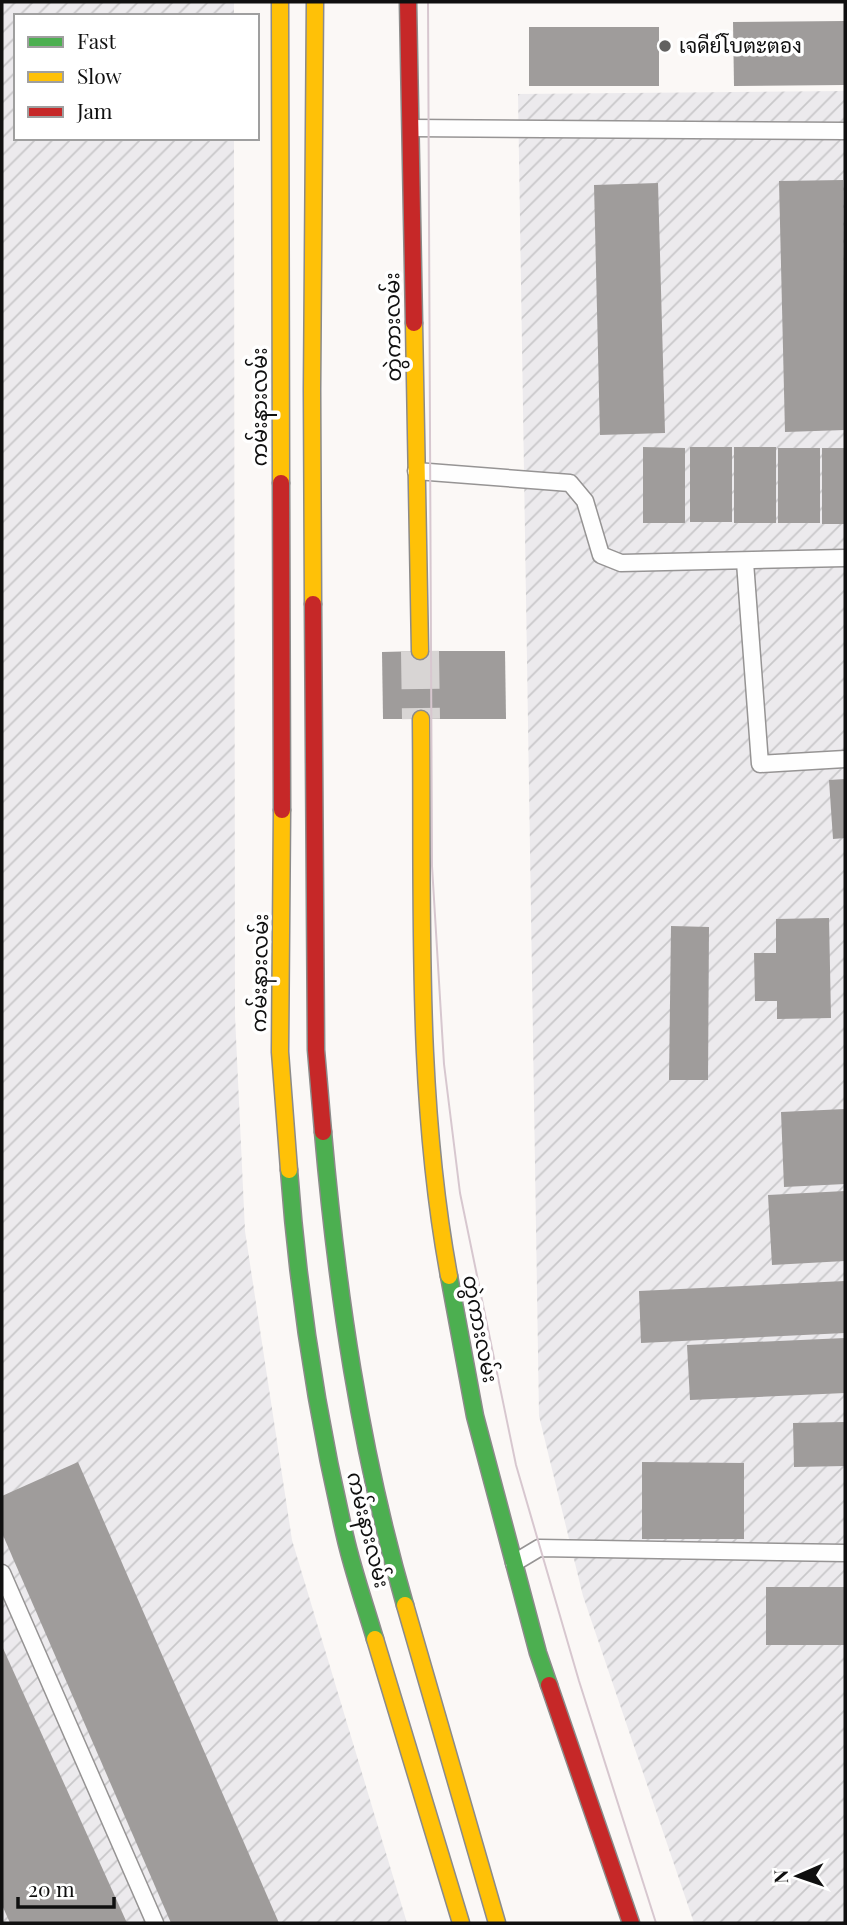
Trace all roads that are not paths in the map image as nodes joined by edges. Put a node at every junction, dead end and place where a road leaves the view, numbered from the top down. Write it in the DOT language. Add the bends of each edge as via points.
graph roads {
  1 [pos="281,2"];
  2 [pos="315,2"];
  3 [pos="408,2"];
  4 [pos="411,128"];
  5 [pos="845,131"];
  6 [pos="416,471"];
  7 [pos="845,558"];
  8 [pos="745,562"];
  9 [pos="420,651"];
  10 [pos="282,680"];
  11 [pos="314,680"];
  12 [pos="421,719"];
  13 [pos="845,759"];
  14 [pos="365,1540"];
  15 [pos="845,1553"];
  16 [pos="514,1563"];
  17 [pos="2,1573"];
  18 [pos="155,1923"];
  19 [pos="461,1923"];
  20 [pos="497,1923"];
  21 [pos="631,1923"];
  1 -- 10 [label="main road, ကမ်းနားလမ်း"];
  2 -- 11 [label="main road, ကမ်းနားလမ်း"];
  3 -- 4 [label="main road, တွဲကားလမ်း"];
  4 -- 5 [label="lane"];
  4 -- 6 [label="main road, တွဲကားလမ်း"];
  6 -- 8 [label="lane" via="570,483 585,501 601,555 621,564"];
  6 -- 9 [label="main road, တွဲကားလမ်း"];
  7 -- 8 [label="lane"];
  8 -- 13 [label="lane" via="760,764"];
  10 -- 11 [label="main road"];
  10 -- 14 [label="main road, ကမ်းနားလမ်း" via="279,1052 293,1230 315,1390"];
  11 -- 14 [label="main road, ကမ်းနားလမ်း" via="316,1050"];
  12 -- 16 [label="main road, တွဲကားလမ်း" via="424,1054 441,1233 475,1416"];
  14 -- 19 [label="main road, ကမ်းနားလမ်း"];
  14 -- 20 [label="main road, ကမ်းနားလမ်း"];
  15 -- 16 [label="lane" via="539,1548"];
  16 -- 21 [label="main road, တွဲကားလမ်း" via="538,1653"];
  17 -- 18 [label="lane"];
}
